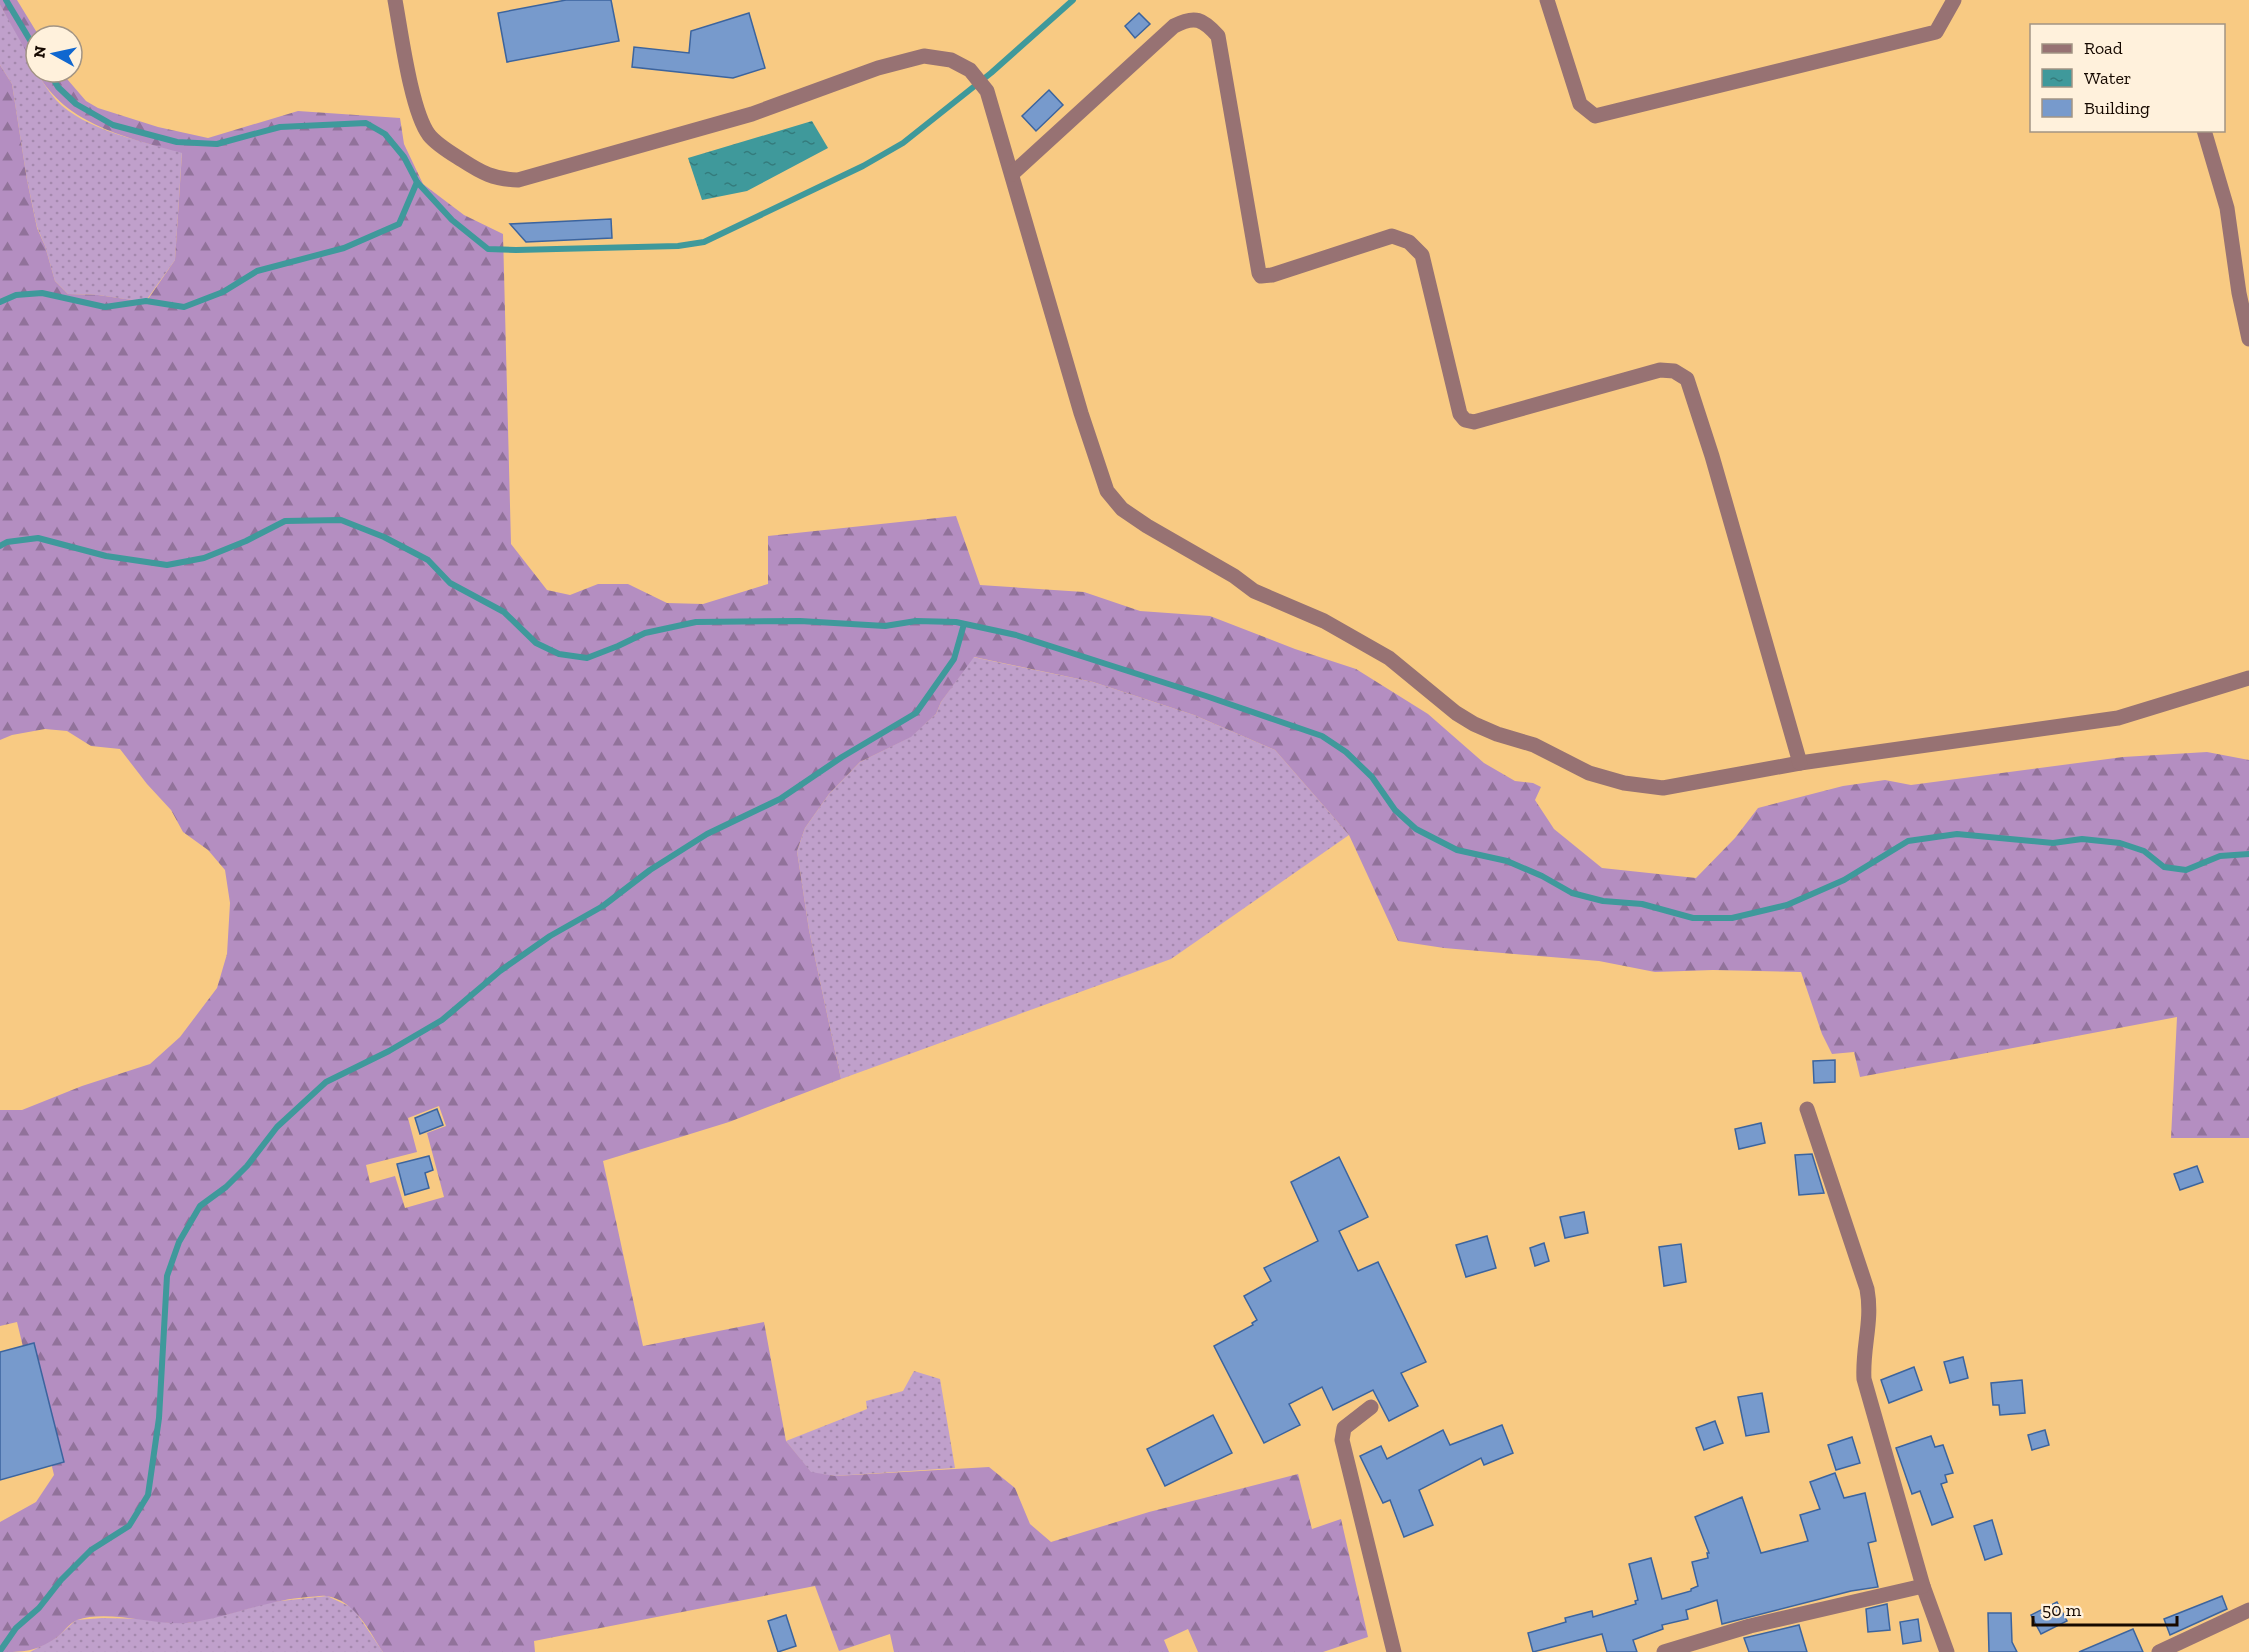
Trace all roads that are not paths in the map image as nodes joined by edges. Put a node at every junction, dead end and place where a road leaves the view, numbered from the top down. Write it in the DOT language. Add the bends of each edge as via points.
graph roads {
  1 [pos="395,0"];
  2 [pos="1547,0"];
  3 [pos="1954,0"];
  4 [pos="2205,132"];
  5 [pos="1012,174"];
  6 [pos="2249,339"];
  7 [pos="2249,678"];
  8 [pos="1800,763"];
  9 [pos="1807,1108"];
  10 [pos="1371,1407"];
  11 [pos="1923,1586"];
  12 [pos="2249,1610"];
  13 [pos="2162,1651"];
  14 [pos="1394,1652"];
  15 [pos="1664,1652"];
  16 [pos="1947,1652"];
  1 -- 5 [label="street" via="414,95 429,135 485,175 502,180 518,180 752,114 878,68 924,56 951,60 970,70 987,91"];
  2 -- 3 [label="street" via="1580,104 1595,116 1936,32"];
  4 -- 6 [label="street" via="2227,208"];
  5 -- 8 [label="street" via="1096,458 1107,491 1122,509 1254,591 1348,633 1389,658 1474,724 1534,745 1589,773 1663,788"];
  5 -- 8 [label="street" via="1174,26 1185,20 1198,20 1218,36 1261,276 1392,236 1409,242 1422,255 1460,414 1474,423 1660,370 1674,371 1688,379"];
  7 -- 8 [label="street" via="2118,718"];
  9 -- 11 [label="street" via="1868,1289 1870,1315 1864,1379"];
  10 -- 14 [label="street" via="1344,1428 1342,1440"];
  11 -- 15 [label="street" via="1750,1626"];
  11 -- 16 [label="street"];
  12 -- 13 [label="street"];
}
